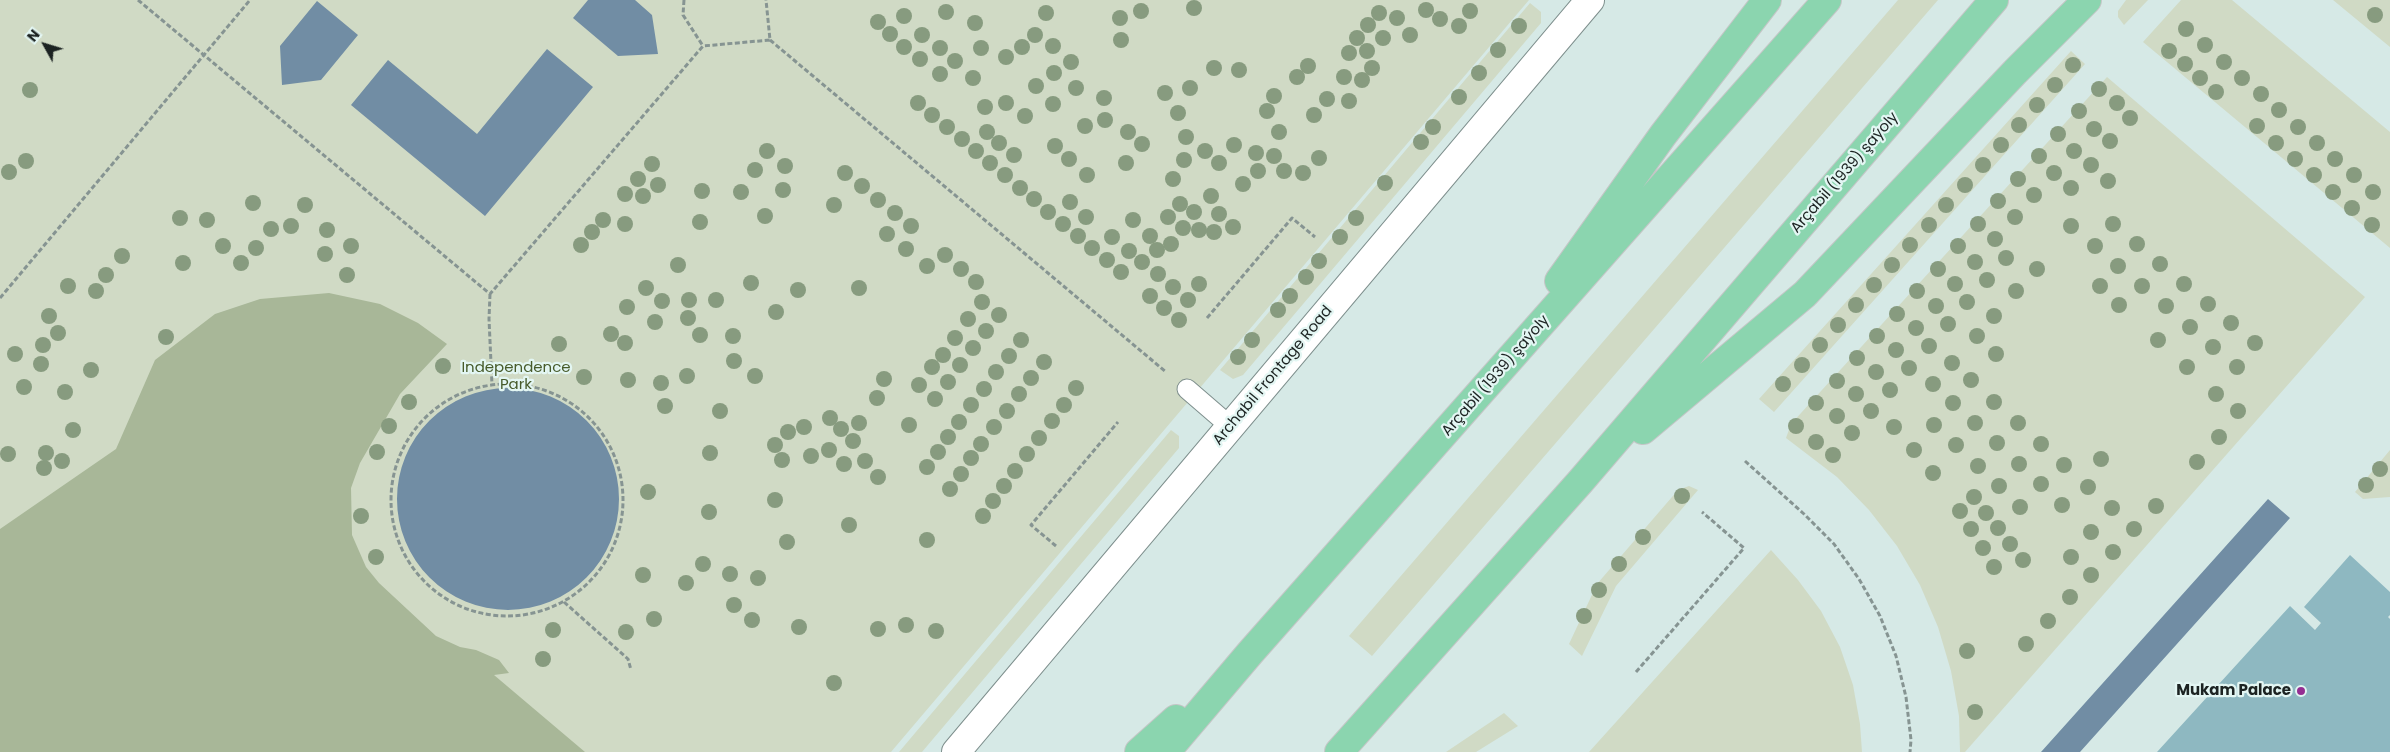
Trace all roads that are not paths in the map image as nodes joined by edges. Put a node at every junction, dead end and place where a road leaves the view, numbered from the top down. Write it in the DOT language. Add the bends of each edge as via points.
graph roads {
  1 [pos="1590,0"];
  2 [pos="1767,0"];
  3 [pos="1827,0"];
  4 [pos="1994,0"];
  5 [pos="2087,0"];
  6 [pos="1187,389"];
  7 [pos="1469,406"];
  8 [pos="1231,427"];
  9 [pos="1580,482"];
  10 [pos="1250,653"];
  11 [pos="1345,746"];
  12 [pos="956,752"];
  13 [pos="1139,752"];
  14 [pos="1166,752"];
  1 -- 8 [label="street, Archabil Frontage Road"];
  2 -- 7 [label="main road" via="1663,135"];
  3 -- 7 [label="main road, Arçabil (1939) şaýoly"];
  4 -- 9 [label="main road, Arçabil (1939) şaýoly"];
  5 -- 9 [label="main road" via="1804,294"];
  6 -- 8 [label="lane"];
  7 -- 10 [label="main road, Arçabil (1939) şaýoly"];
  8 -- 12 [label="street, Archabil Frontage Road"];
  9 -- 11 [label="main road, Arçabil (1939) şaýoly"];
  10 -- 13 [label="main road"];
  10 -- 14 [label="main road, Arçabil (1939) şaýoly"];
}
